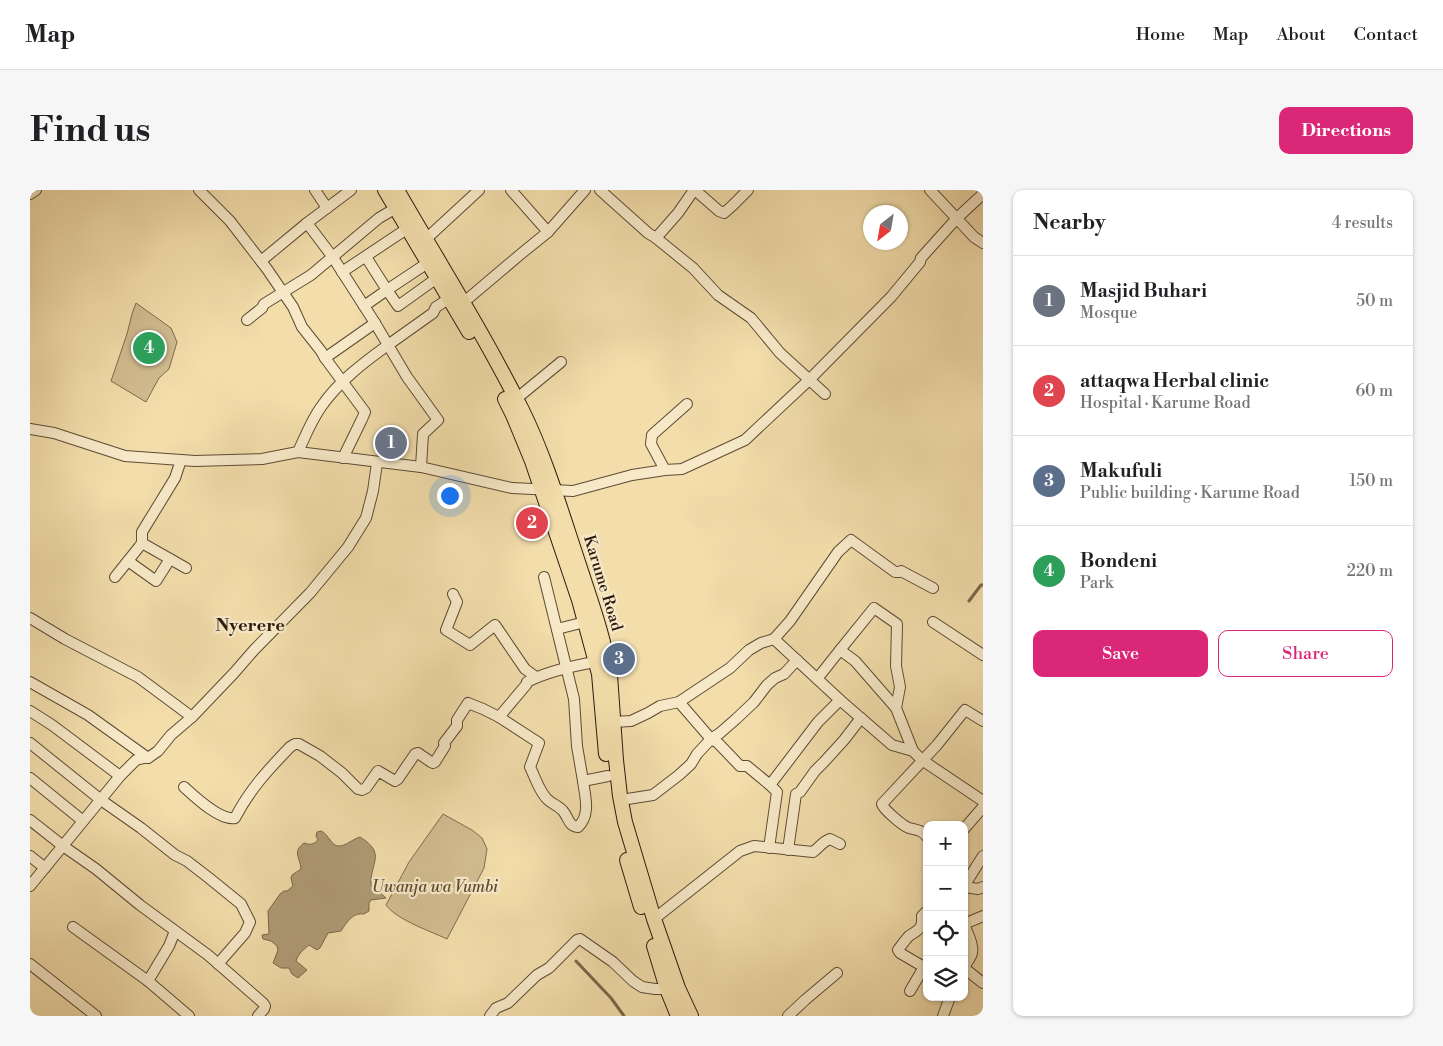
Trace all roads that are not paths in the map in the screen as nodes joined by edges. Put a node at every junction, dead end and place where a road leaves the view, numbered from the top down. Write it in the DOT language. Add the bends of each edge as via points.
graph roads {
  1 [pos="36,190"];
  2 [pos="199,190"];
  3 [pos="315,190"];
  4 [pos="351,190"];
  5 [pos="385,190"];
  6 [pos="397,190"];
  7 [pos="479,190"];
  8 [pos="511,190"];
  9 [pos="586,190"];
  10 [pos="600,190"];
  11 [pos="695,190"];
  12 [pos="748,190"];
  13 [pos="930,190"];
  14 [pos="30,194"];
  15 [pos="983,194"];
  16 [pos="327,208"];
  17 [pos="396,208"];
  18 [pos="957,218"];
  19 [pos="307,223"];
  20 [pos="408,228"];
  21 [pos="548,232"];
  22 [pos="656,238"];
  23 [pos="426,239"];
  24 [pos="983,243"];
  25 [pos="332,256"];
  26 [pos="366,257"];
  27 [pos="261,261"];
  28 [pos="429,262"];
  29 [pos="342,272"];
  30 [pos="437,278"];
  31 [pos="387,290"];
  32 [pos="283,291"];
  33 [pos="457,300"];
  34 [pos="364,306"];
  35 [pos="247,320"];
  36 [pos="375,323"];
  37 [pos="388,345"];
  38 [pos="325,358"];
  39 [pos="561,362"];
  40 [pos="809,380"];
  41 [pos="342,382"];
  42 [pos="825,394"];
  43 [pos="516,399"];
  44 [pos="687,404"];
  45 [pos="30,429"];
  46 [pos="298,452"];
  47 [pos="343,458"];
  48 [pos="181,460"];
  49 [pos="377,463"];
  50 [pos="421,467"];
  51 [pos="665,470"];
  52 [pos="548,490"];
  53 [pos="142,543"];
  54 [pos="170,559"];
  55 [pos="128,562"];
  56 [pos="186,568"];
  57 [pos="544,577"];
  58 [pos="115,578"];
  59 [pos="933,588"];
  60 [pos="453,594"];
  61 [pos="30,618"];
  62 [pos="585,622"];
  63 [pos="933,622"];
  64 [pos="557,629"];
  65 [pos="774,639"];
  66 [pos="840,650"];
  67 [pos="983,655"];
  68 [pos="797,660"];
  69 [pos="596,662"];
  70 [pos="566,667"];
  71 [pos="536,677"];
  72 [pos="818,679"];
  73 [pos="30,682"];
  74 [pos="840,700"];
  75 [pos="679,702"];
  76 [pos="896,708"];
  77 [pos="30,711"];
  78 [pos="192,717"];
  79 [pos="499,717"];
  80 [pos="861,718"];
  81 [pos="983,721"];
  82 [pos="613,722"];
  83 [pos="711,739"];
  84 [pos="30,743"];
  85 [pos="913,752"];
  86 [pos="148,758"];
  87 [pos="922,760"];
  88 [pos="120,776"];
  89 [pos="608,776"];
  90 [pos="30,778"];
  91 [pos="583,781"];
  92 [pos="770,785"];
  93 [pos="184,787"];
  94 [pos="101,800"];
  95 [pos="621,800"];
  96 [pos="983,801"];
  97 [pos="983,807"];
  98 [pos="30,820"];
  99 [pos="83,821"];
  100 [pos="968,824"];
  101 [pos="923,833"];
  102 [pos="840,844"];
  103 [pos="63,846"];
  104 [pos="768,848"];
  105 [pos="788,850"];
  106 [pos="30,856"];
  107 [pos="983,856"];
  108 [pos="45,868"];
  109 [pos="968,880"];
  110 [pos="30,886"];
  111 [pos="968,887"];
  112 [pos="983,887"];
  113 [pos="923,915"];
  114 [pos="983,916"];
  115 [pos="654,919"];
  116 [pos="968,922"];
  117 [pos="73,927"];
  118 [pos="175,931"];
  119 [pos="968,936"];
  120 [pos="983,948"];
  121 [pos="972,955"];
  122 [pos="968,960"];
  123 [pos="30,964"];
  124 [pos="218,964"];
  125 [pos="968,971"];
  126 [pos="837,973"];
  127 [pos="148,981"];
  128 [pos="983,983"];
  129 [pos="667,989"];
  130 [pos="910,991"];
  131 [pos="949,1001"];
  132 [pos="96,1016"];
  133 [pos="189,1016"];
  134 [pos="258,1016"];
  135 [pos="490,1016"];
  136 [pos="678,1016"];
  137 [pos="691,1016"];
  138 [pos="788,1016"];
  139 [pos="943,1016"];
  1 -- 14 [label="street"];
  2 -- 27 [label="street" via="230,221"];
  3 -- 16 [label="street"];
  4 -- 16 [label="street"];
  5 -- 17 [label="main road"];
  6 -- 23 [label="main road, Karume Road"];
  7 -- 23 [label="street"];
  8 -- 21 [label="street"];
  9 -- 21 [label="street"];
  10 -- 22 [label="street"];
  11 -- 12 [label="street" via="724,213"];
  11 -- 22 [label="street"];
  13 -- 18 [label="street"];
  15 -- 18 [label="street"];
  16 -- 19 [label="street"];
  17 -- 20 [label="main road"];
  17 -- 25 [label="street"];
  18 -- 24 [label="street"];
  18 -- 40 [label="street" via="891,296"];
  19 -- 25 [label="street"];
  19 -- 27 [label="street"];
  20 -- 26 [label="street"];
  20 -- 28 [label="main road"];
  21 -- 33 [label="street"];
  22 -- 40 [label="street" via="693,268 718,295 751,318 780,354"];
  23 -- 33 [label="main road, Karume Road"];
  25 -- 29 [label="street"];
  25 -- 32 [label="street" via="311,275"];
  26 -- 29 [label="street"];
  26 -- 31 [label="street"];
  27 -- 32 [label="street"];
  28 -- 30 [label="main road"];
  28 -- 31 [label="street"];
  29 -- 34 [label="street"];
  30 -- 31 [label="street" via="398,306"];
  30 -- 33 [label="main road"];
  31 -- 34 [label="street"];
  32 -- 35 [label="street"];
  32 -- 38 [label="street" via="302,327"];
  33 -- 37 [label="street" via="436,307 433,313"];
  33 -- 43 [label="main road, Karume Road"];
  33 -- 52 [label="main road"];
  34 -- 36 [label="street"];
  36 -- 37 [label="street"];
  36 -- 38 [label="street"];
  37 -- 41 [label="street"];
  37 -- 50 [label="street" via="438,420 423,434"];
  38 -- 41 [label="street"];
  39 -- 43 [label="street"];
  40 -- 42 [label="street"];
  40 -- 51 [label="street" via="745,440 682,469"];
  41 -- 46 [label="street" via="321,407"];
  41 -- 47 [label="street" via="364,412"];
  43 -- 52 [label="main road, Karume Road" via="542,457"];
  44 -- 51 [label="street" via="652,435 651,444"];
  45 -- 48 [label="street" via="54,433 125,456"];
  46 -- 47 [label="street"];
  46 -- 48 [label="street" via="262,459"];
  47 -- 49 [label="street"];
  48 -- 53 [label="street" via="175,478 142,532"];
  49 -- 50 [label="street"];
  49 -- 78 [label="street" via="366,518 348,547 310,593"];
  50 -- 52 [label="street" via="512,488"];
  51 -- 52 [label="street" via="573,491"];
  52 -- 62 [label="main road"];
  52 -- 82 [label="main road, Karume Road" via="589,596 607,658"];
  53 -- 54 [label="street"];
  53 -- 55 [label="street"];
  54 -- 55 [label="street" via="156,581"];
  54 -- 56 [label="street"];
  55 -- 58 [label="street"];
  57 -- 64 [label="street"];
  59 -- 65 [label="street" via="901,571 895,572 851,540 838,552"];
  60 -- 71 [label="street" via="457,602 446,630 470,645 495,625 525,669"];
  61 -- 78 [label="street" via="138,677"];
  62 -- 64 [label="street"];
  62 -- 69 [label="main road"];
  63 -- 67 [label="street"];
  64 -- 70 [label="street"];
  65 -- 68 [label="street"];
  65 -- 75 [label="street" via="749,650 730,668"];
  66 -- 72 [label="street"];
  66 -- 76 [label="street"];
  66 -- 76 [label="street" via="874,608 897,624 896,666 900,687"];
  68 -- 72 [label="street"];
  68 -- 83 [label="street" via="784,674 767,684 736,720"];
  69 -- 70 [label="street"];
  69 -- 89 [label="main road"];
  70 -- 71 [label="street"];
  70 -- 91 [label="street" via="574,700"];
  71 -- 79 [label="street" via="527,682"];
  72 -- 74 [label="street"];
  73 -- 86 [label="street" via="88,715"];
  74 -- 80 [label="street"];
  74 -- 92 [label="street" via="818,722"];
  75 -- 82 [label="street" via="660,706 630,721"];
  75 -- 83 [label="street"];
  76 -- 85 [label="street"];
  77 -- 88 [label="street"];
  78 -- 86 [label="street"];
  79 -- 91 [label="street" via="539,743 530,767 544,796 561,808 574,827 581,824 586,813"];
  79 -- 93 [label="street" via="468,703 435,762 415,754 398,779 395,781 378,771 362,790 320,756 295,744 262,776 232,819 209,808"];
  80 -- 85 [label="street" via="892,744"];
  80 -- 105 [label="street" via="796,794"];
  81 -- 87 [label="street" via="965,710"];
  82 -- 95 [label="main road, Karume Road"];
  83 -- 92 [label="street" via="740,766 747,766"];
  83 -- 95 [label="street" via="691,764 653,795"];
  84 -- 94 [label="street"];
  85 -- 87 [label="street"];
  86 -- 88 [label="street" via="136,760"];
  87 -- 96 [label="street"];
  87 -- 101 [label="street" via="882,804 908,828"];
  88 -- 94 [label="street"];
  89 -- 91 [label="street"];
  89 -- 129 [label="main road" via="617,826"];
  90 -- 99 [label="street"];
  92 -- 104 [label="street" via="777,792"];
  94 -- 99 [label="street"];
  94 -- 124 [label="street" via="241,904 250,922"];
  95 -- 115 [label="main road, Karume Road"];
  97 -- 100 [label="street"];
  98 -- 103 [label="street"];
  99 -- 103 [label="street"];
  102 -- 105 [label="street" via="828,839 813,852"];
  103 -- 108 [label="street"];
  103 -- 118 [label="street"];
  104 -- 105 [label="street"];
  104 -- 115 [label="street" via="754,846 740,851"];
  106 -- 108 [label="street"];
  107 -- 109 [label="street"];
  108 -- 110 [label="street"];
  111 -- 112 [label="street"];
  113 -- 130 [label="street" via="918,931 909,936 898,950 924,967"];
  114 -- 116 [label="street"];
  115 -- 137 [label="main road, Karume Road"];
  117 -- 127 [label="street"];
  118 -- 124 [label="street"];
  118 -- 127 [label="street"];
  119 -- 121 [label="street"];
  120 -- 121 [label="street"];
  121 -- 122 [label="street"];
  123 -- 132 [label="street"];
  124 -- 134 [label="street" via="263,1003 264,1009"];
  125 -- 128 [label="street"];
  126 -- 138 [label="street"];
  127 -- 133 [label="street"];
  129 -- 135 [label="street" via="642,987 633,982 613,962 580,939 508,1004 496,1008"];
  129 -- 136 [label="main road"];
  131 -- 139 [label="street"];
}
